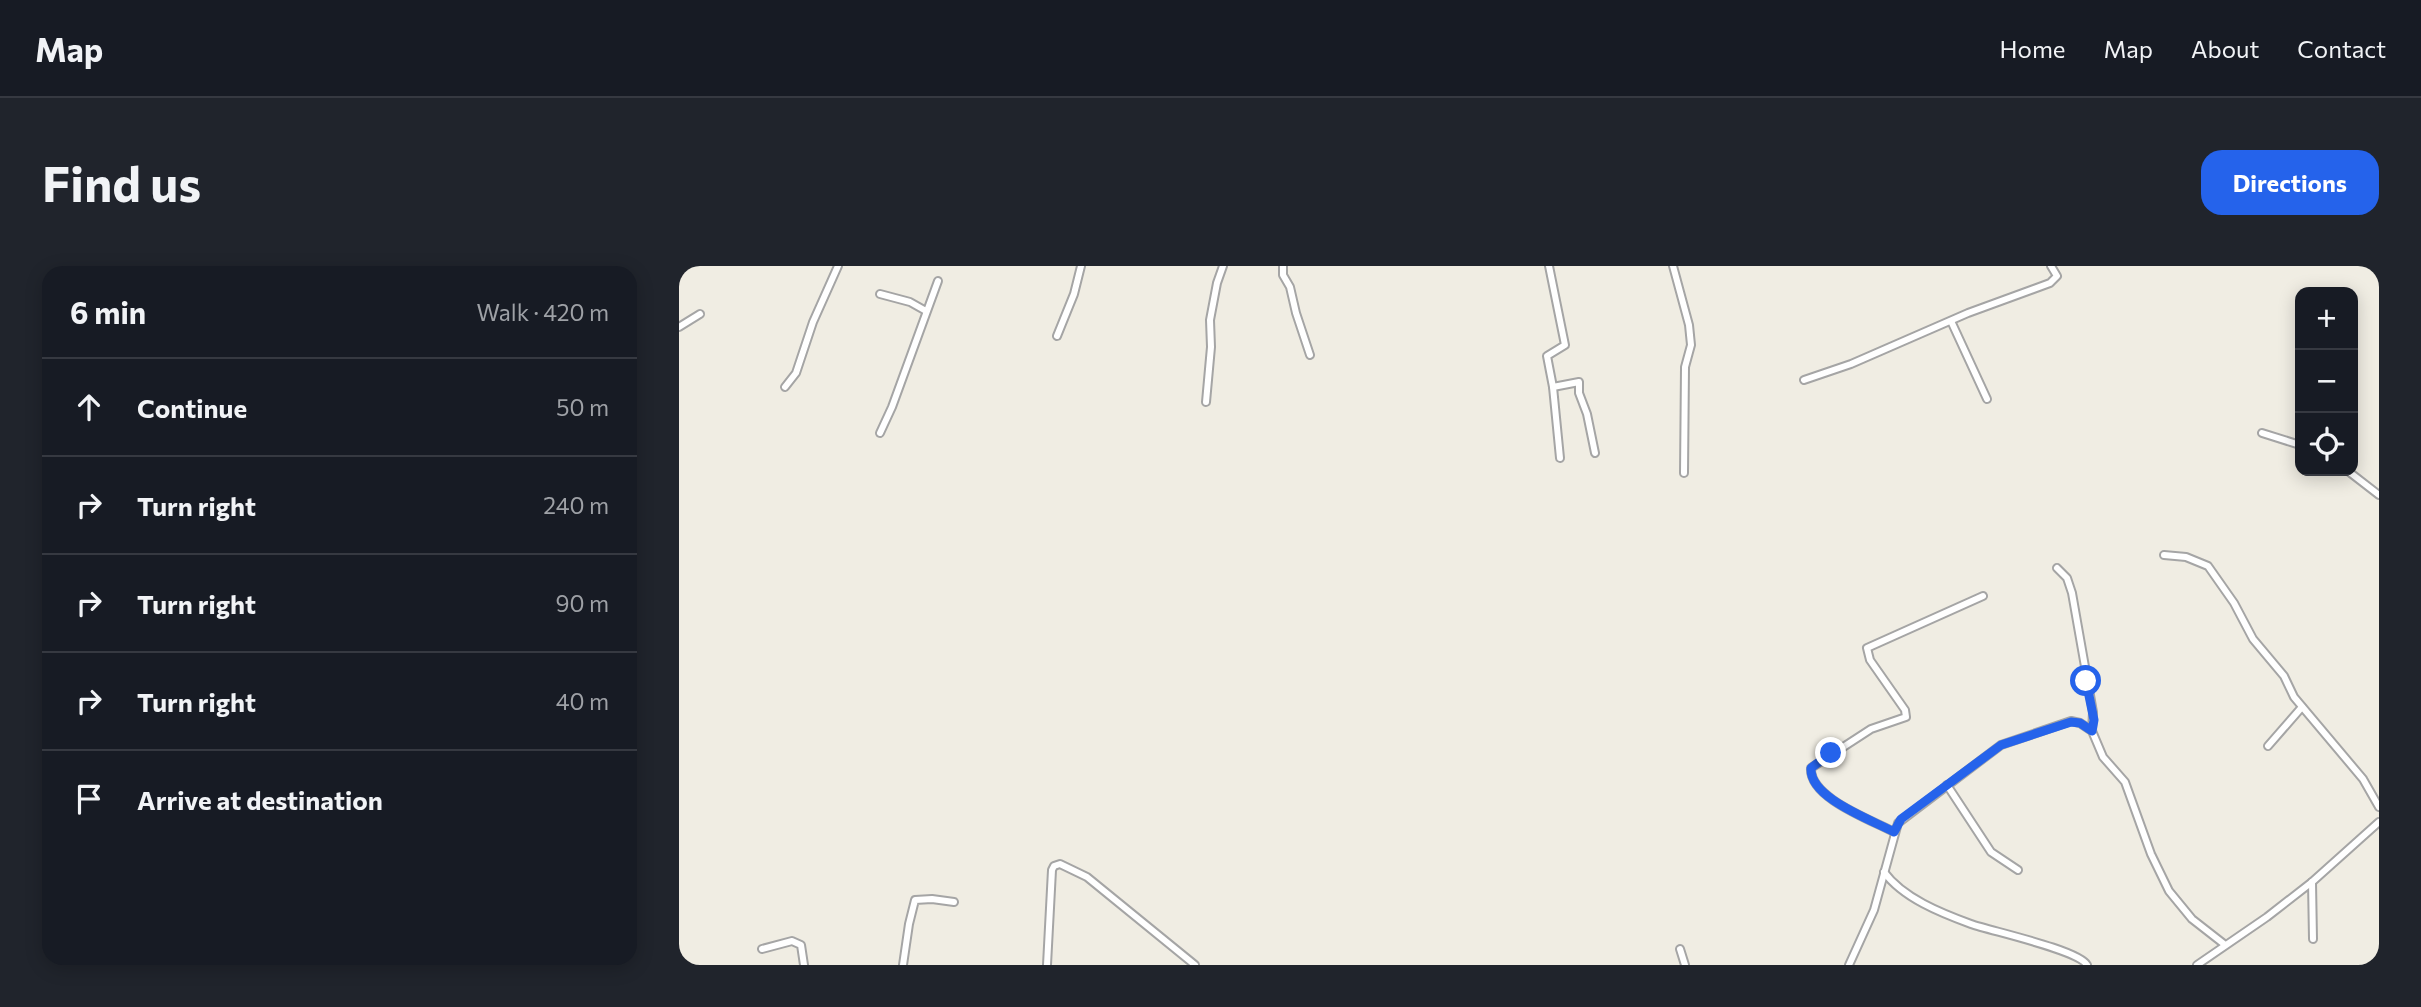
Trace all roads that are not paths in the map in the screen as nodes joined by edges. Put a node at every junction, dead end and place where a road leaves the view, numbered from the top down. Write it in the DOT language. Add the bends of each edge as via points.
graph roads {
  1 [pos="838,266"];
  2 [pos="1081,266"];
  3 [pos="1223,266"];
  4 [pos="1283,266"];
  5 [pos="1549,266"];
  6 [pos="1673,266"];
  7 [pos="2051,266"];
  8 [pos="938,281"];
  9 [pos="880,294"];
  10 [pos="926,312"];
  11 [pos="701,314"];
  12 [pos="1951,321"];
  13 [pos="679,327"];
  14 [pos="1057,336"];
  15 [pos="1310,355"];
  16 [pos="1804,380"];
  17 [pos="785,387"];
  18 [pos="1553,387"];
  19 [pos="1987,399"];
  20 [pos="1206,402"];
  21 [pos="880,433"];
  22 [pos="2262,433"];
  23 [pos="2295,443"];
  24 [pos="1595,453"];
  25 [pos="1560,458"];
  26 [pos="1684,473"];
  27 [pos="2354,476"];
  28 [pos="2379,495"];
  29 [pos="2164,555"];
  30 [pos="2057,568"];
  31 [pos="1983,596"];
  32 [pos="2302,707"];
  33 [pos="2092,731"];
  34 [pos="2268,746"];
  35 [pos="1947,785"];
  36 [pos="2379,807"];
  37 [pos="2379,822"];
  38 [pos="1894,832"];
  39 [pos="2018,870"];
  40 [pos="1884,872"];
  41 [pos="2312,882"];
  42 [pos="954,902"];
  43 [pos="2313,939"];
  44 [pos="2224,944"];
  45 [pos="762,949"];
  46 [pos="1679,949"];
  47 [pos="804,965"];
  48 [pos="903,965"];
  49 [pos="1047,965"];
  50 [pos="1195,965"];
  51 [pos="1685,965"];
  52 [pos="1849,965"];
  53 [pos="2087,965"];
  54 [pos="2197,965"];
  1 -- 17 [label="street" via="796,373"];
  2 -- 14 [label="street"];
  3 -- 20 [label="street" via="1210,320"];
  4 -- 15 [label="street"];
  5 -- 18 [label="street" via="1565,345 1547,356"];
  6 -- 26 [label="street" via="1691,345 1686,360"];
  7 -- 12 [label="street" via="2057,276 2050,283"];
  8 -- 10 [label="street"];
  9 -- 10 [label="street"];
  10 -- 21 [label="street"];
  11 -- 13 [label="street"];
  12 -- 16 [label="street"];
  12 -- 19 [label="street"];
  18 -- 24 [label="street" via="1579,382"];
  18 -- 25 [label="street"];
  22 -- 23 [label="street"];
  27 -- 28 [label="street"];
  29 -- 32 [label="street" via="2209,566"];
  30 -- 33 [label="street" via="2072,593 2093,712"];
  31 -- 38 [label="street" via="1867,648 1906,717 1871,729 1811,768 1815,785 1836,803"];
  32 -- 34 [label="street"];
  32 -- 36 [label="street" via="2363,779"];
  33 -- 35 [label="street" via="2071,722 2007,742"];
  33 -- 44 [label="street" via="2103,757 2125,782 2169,891 2192,919"];
  35 -- 38 [label="street" via="1901,819"];
  35 -- 39 [label="street" via="1991,852"];
  37 -- 41 [label="street"];
  38 -- 40 [label="street"];
  40 -- 52 [label="street" via="1874,910"];
  40 -- 53 [label="street" via="1899,890 1949,915 2064,951"];
  41 -- 43 [label="street"];
  41 -- 44 [label="street"];
  42 -- 48 [label="street" via="915,900"];
  44 -- 54 [label="street"];
  45 -- 47 [label="street" via="792,941 801,945"];
  46 -- 51 [label="street"];
  49 -- 50 [label="street" via="1052,870 1060,864 1087,877"];
}
